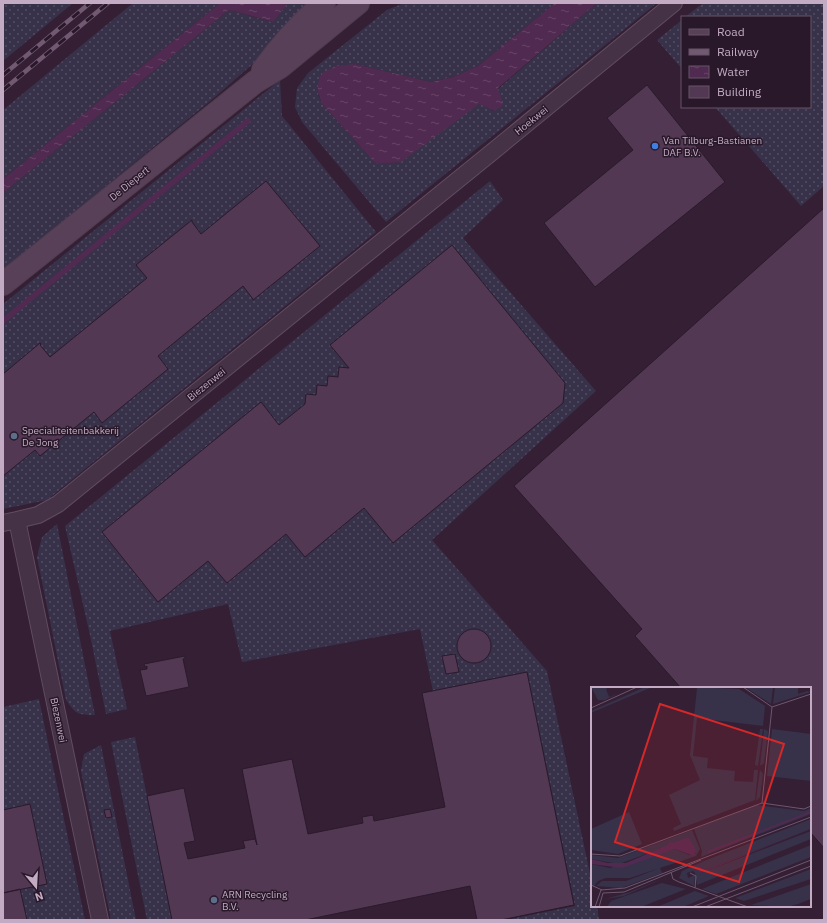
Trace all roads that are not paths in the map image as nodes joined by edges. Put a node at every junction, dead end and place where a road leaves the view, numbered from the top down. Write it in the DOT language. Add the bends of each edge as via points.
graph roads {
  1 [pos="324,3"];
  2 [pos="358,3"];
  3 [pos="674,3"];
  4 [pos="255,82"];
  5 [pos="388,236"];
  6 [pos="3,284"];
  7 [pos="10,522"];
  8 [pos="100,920"];
  1 -- 4 [label="main road, De Diepert" via="301,22"];
  2 -- 4 [label="main road, De Diepert" via="280,67"];
  3 -- 5 [label="street, Hoekwei"];
  4 -- 6 [label="main road, De Diepert"];
  5 -- 7 [label="street, Biezenwei" via="58,504 38,515"];
  7 -- 8 [label="street, Biezenwei"];
}
